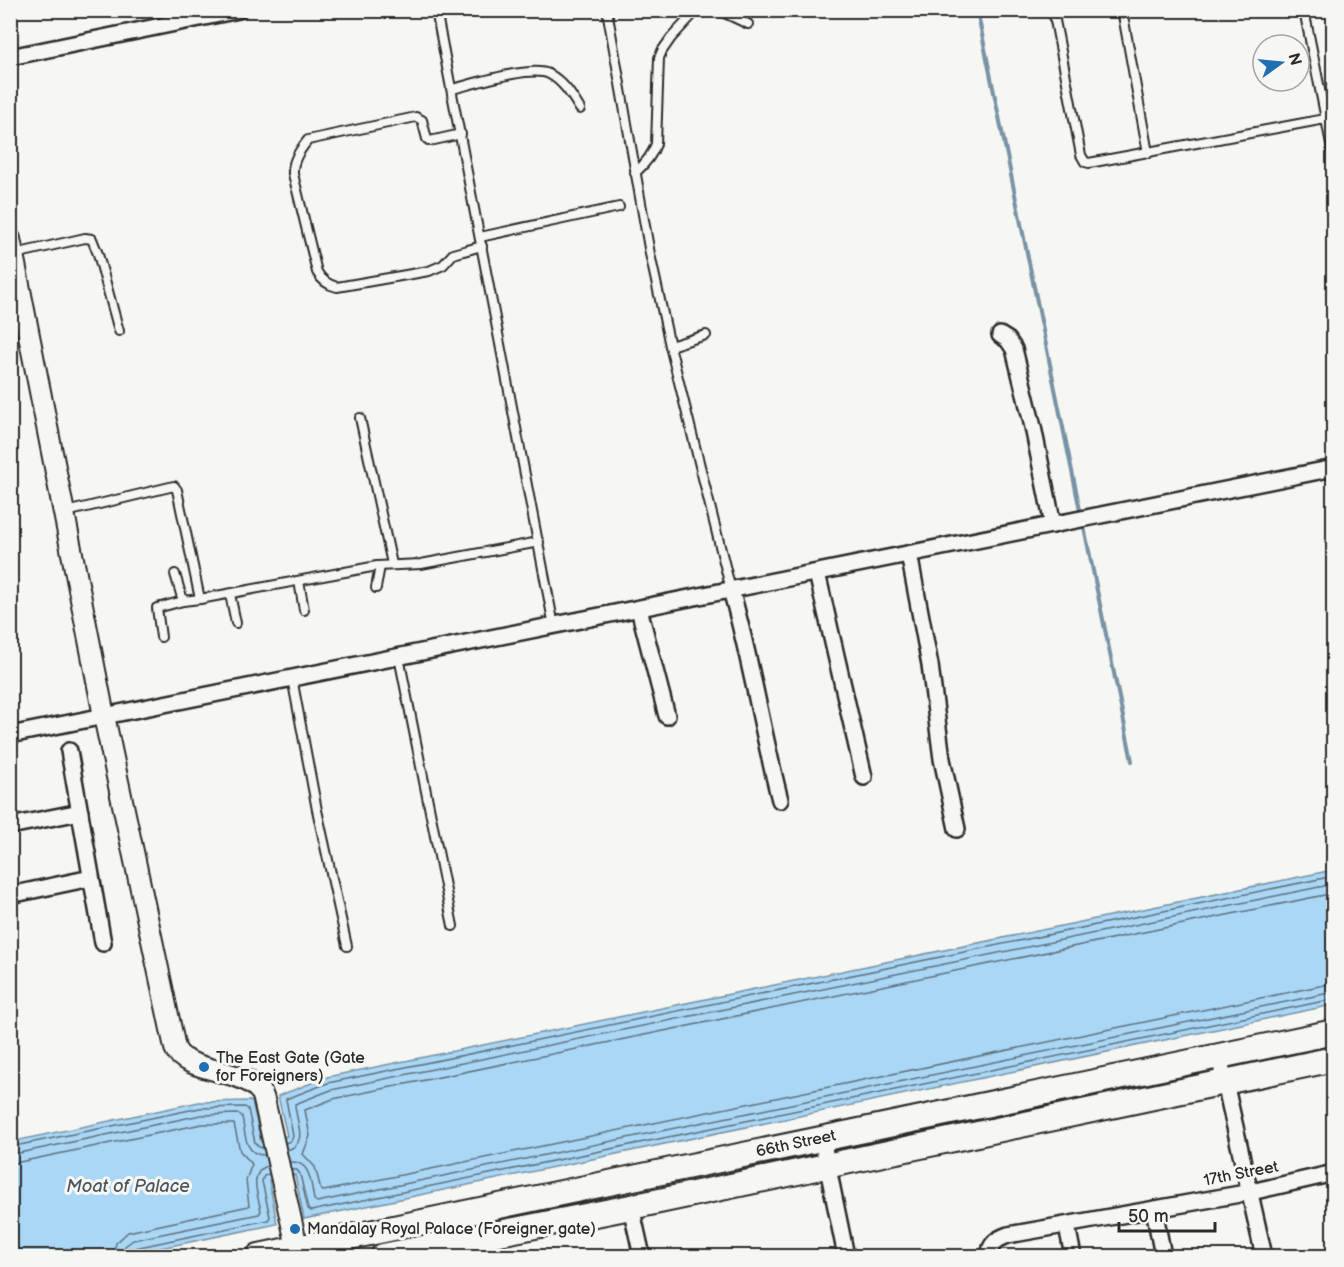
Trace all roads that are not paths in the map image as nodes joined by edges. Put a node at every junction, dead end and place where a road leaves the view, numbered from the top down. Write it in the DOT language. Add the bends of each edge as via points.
graph roads {
  1 [pos="239,10"];
  2 [pos="436,10"];
  3 [pos="607,10"];
  4 [pos="697,10"];
  5 [pos="718,10"];
  6 [pos="1053,10"];
  7 [pos="1122,10"];
  8 [pos="1316,10"];
  9 [pos="1304,11"];
  10 [pos="202,14"];
  11 [pos="177,16"];
  12 [pos="748,24"];
  13 [pos="10,57"];
  14 [pos="452,89"];
  15 [pos="580,109"];
  16 [pos="1325,119"];
  17 [pos="461,134"];
  18 [pos="1148,153"];
  19 [pos="1334,159"];
  20 [pos="635,173"];
  21 [pos="619,207"];
  22 [pos="480,237"];
  23 [pos="482,246"];
  24 [pos="12,247"];
  25 [pos="119,331"];
  26 [pos="706,335"];
  27 [pos="1000,335"];
  28 [pos="670,346"];
  29 [pos="360,418"];
  30 [pos="1334,468"];
  31 [pos="63,512"];
  32 [pos="1053,525"];
  33 [pos="539,542"];
  34 [pos="909,554"];
  35 [pos="392,564"];
  36 [pos="380,566"];
  37 [pos="817,573"];
  38 [pos="175,574"];
  39 [pos="299,581"];
  40 [pos="376,588"];
  41 [pos="730,590"];
  42 [pos="230,594"];
  43 [pos="200,599"];
  44 [pos="183,601"];
  45 [pos="639,609"];
  46 [pos="304,610"];
  47 [pos="236,623"];
  48 [pos="554,626"];
  49 [pos="161,637"];
  50 [pos="399,657"];
  51 [pos="292,678"];
  52 [pos="104,716"];
  53 [pos="667,716"];
  54 [pos="10,735"];
  55 [pos="69,751"];
  56 [pos="864,777"];
  57 [pos="780,800"];
  58 [pos="80,812"];
  59 [pos="10,826"];
  60 [pos="957,830"];
  61 [pos="91,878"];
  62 [pos="10,895"];
  63 [pos="453,926"];
  64 [pos="103,943"];
  65 [pos="347,946"];
  66 [pos="1334,1032"];
  67 [pos="1219,1056"];
  68 [pos="1334,1059"];
  69 [pos="1224,1082"];
  70 [pos="822,1139"];
  71 [pos="828,1166"];
  72 [pos="1334,1173"];
  73 [pos="1251,1192"];
  74 [pos="631,1207"];
  75 [pos="1154,1209"];
  76 [pos="1067,1226"];
  77 [pos="298,1252"];
  78 [pos="259,1257"];
  79 [pos="383,1257"];
  80 [pos="642,1257"];
  81 [pos="846,1257"];
  82 [pos="990,1257"];
  83 [pos="1073,1257"];
  84 [pos="1163,1257"];
  85 [pos="1264,1257"];
  1 -- 10 [label="street"];
  2 -- 14 [label="lane"];
  3 -- 20 [label="lane"];
  4 -- 20 [label="lane" via="662,51 656,144"];
  5 -- 12 [label="lane"];
  6 -- 18 [label="lane" via="1083,159 1089,164"];
  7 -- 18 [label="lane"];
  8 -- 9 [label="lane"];
  9 -- 16 [label="lane"];
  10 -- 11 [label="street"];
  11 -- 13 [label="street"];
  14 -- 15 [label="lane" via="539,71 559,81"];
  14 -- 17 [label="lane"];
  16 -- 18 [label="lane"];
  16 -- 19 [label="lane"];
  17 -- 22 [label="lane"];
  17 -- 23 [label="lane" via="430,141 422,120 416,117 308,140 294,161 293,174 318,272 332,286 429,271 453,255"];
  20 -- 28 [label="lane"];
  21 -- 22 [label="lane"];
  22 -- 23 [label="lane"];
  23 -- 33 [label="lane"];
  24 -- 25 [label="lane" via="92,239"];
  24 -- 31 [label="street"];
  26 -- 28 [label="lane"];
  27 -- 32 [label="street" via="1014,349"];
  28 -- 41 [label="lane"];
  29 -- 35 [label="lane"];
  30 -- 32 [label="street"];
  31 -- 43 [label="lane" via="174,486"];
  31 -- 52 [label="street"];
  32 -- 34 [label="street"];
  33 -- 35 [label="lane" via="421,564"];
  33 -- 48 [label="lane"];
  34 -- 37 [label="street"];
  34 -- 60 [label="street"];
  35 -- 36 [label="lane"];
  36 -- 39 [label="lane"];
  36 -- 40 [label="lane"];
  37 -- 41 [label="street"];
  37 -- 56 [label="street"];
  38 -- 44 [label="lane"];
  39 -- 42 [label="lane"];
  39 -- 46 [label="lane"];
  41 -- 45 [label="street"];
  41 -- 57 [label="street"];
  42 -- 43 [label="lane"];
  42 -- 47 [label="lane"];
  43 -- 44 [label="lane"];
  44 -- 49 [label="lane" via="157,608"];
  45 -- 48 [label="street"];
  45 -- 53 [label="street"];
  48 -- 50 [label="street"];
  50 -- 51 [label="street"];
  50 -- 63 [label="lane"];
  51 -- 52 [label="street"];
  51 -- 65 [label="lane"];
  52 -- 54 [label="street"];
  52 -- 77 [label="street" via="177,1052 190,1062 257,1088 263,1096"];
  55 -- 58 [label="street"];
  58 -- 59 [label="street"];
  58 -- 61 [label="street"];
  61 -- 62 [label="street"];
  61 -- 64 [label="street"];
  66 -- 67 [label="main road, 66th Street"];
  67 -- 69 [label="street"];
  67 -- 70 [label="main road, 66th Street"];
  68 -- 69 [label="main road, 66th Street"];
  69 -- 71 [label="main road, 66th Street"];
  69 -- 73 [label="street"];
  70 -- 71 [label="street"];
  70 -- 77 [label="main road, 66th Street"];
  71 -- 74 [label="main road, 66th Street"];
  71 -- 81 [label="street"];
  72 -- 73 [label="street, 17th Street"];
  73 -- 75 [label="street, 17th Street"];
  73 -- 85 [label="street"];
  74 -- 79 [label="main road, 66th Street"];
  74 -- 80 [label="street"];
  75 -- 76 [label="street, 17th Street"];
  75 -- 84 [label="street"];
  76 -- 82 [label="street, 17th Street" via="1000,1238 990,1249"];
  76 -- 83 [label="street"];
  77 -- 78 [label="main road, 66th Street"];
}
